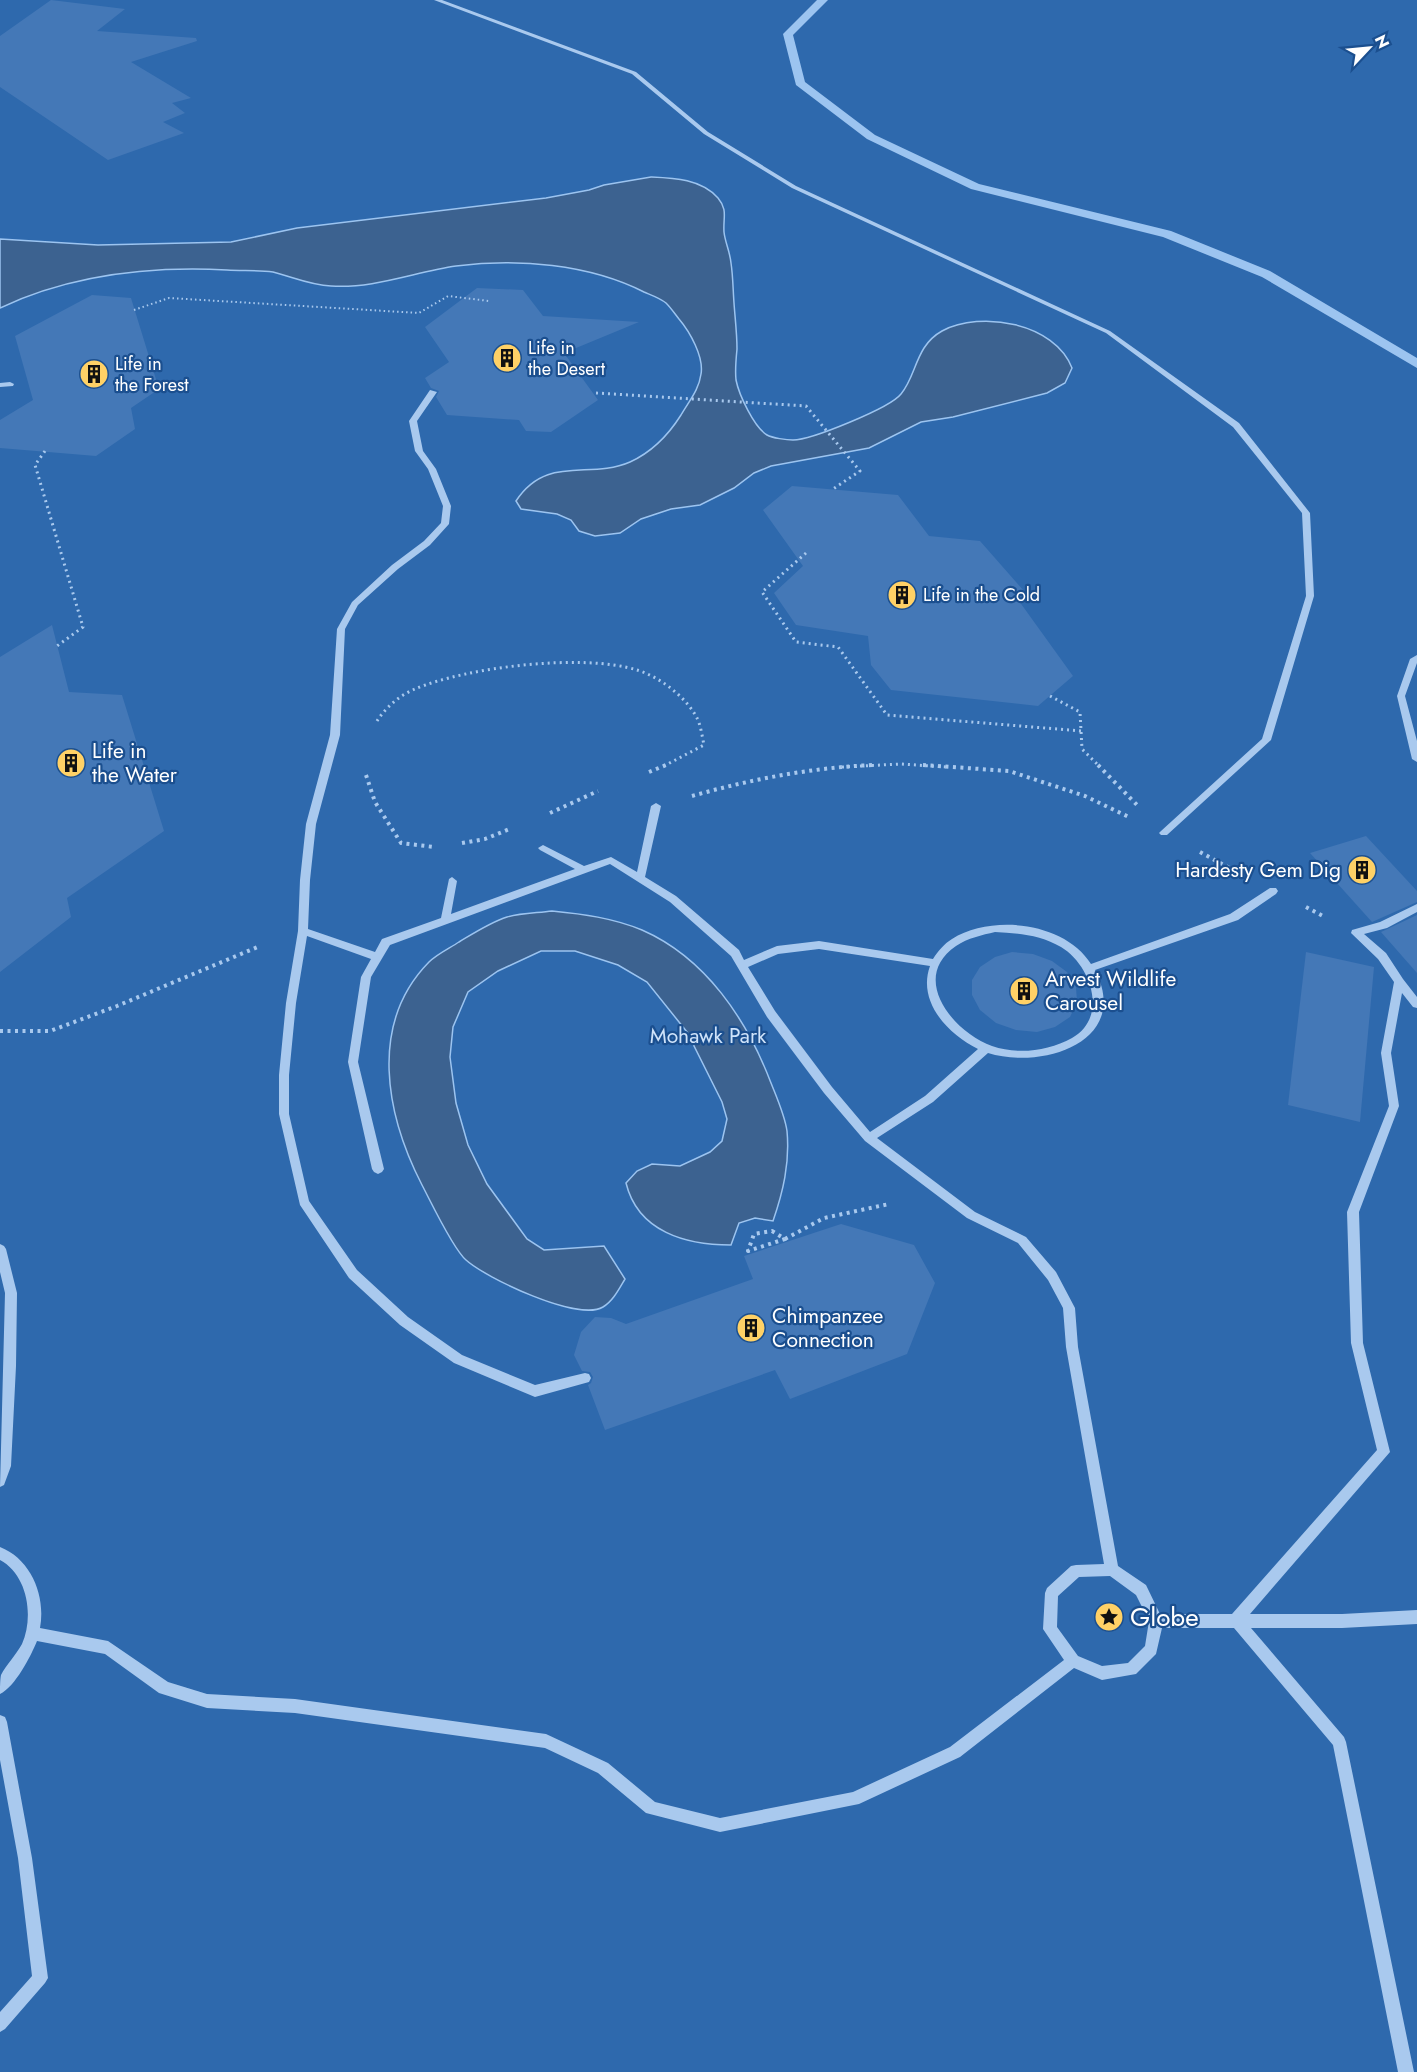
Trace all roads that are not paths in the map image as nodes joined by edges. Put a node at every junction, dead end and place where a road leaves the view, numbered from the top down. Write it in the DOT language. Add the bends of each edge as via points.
graph roads {
  1 [pos="437,0"];
  2 [pos="10,384"];
  3 [pos="0,385"];
  4 [pos="433,392"];
  5 [pos="1417,658"];
  6 [pos="1417,759"];
  7 [pos="656,806"];
  8 [pos="1164,833"];
  9 [pos="543,848"];
  10 [pos="584,870"];
  11 [pos="640,879"];
  12 [pos="452,881"];
  13 [pos="1273,891"];
  14 [pos="1417,908"];
  15 [pos="445,921"];
  16 [pos="303,931"];
  17 [pos="377,957"];
  18 [pos="936,963"];
  19 [pos="742,965"];
  20 [pos="1090,968"];
  21 [pos="1399,982"];
  22 [pos="1417,1004"];
  23 [pos="986,1048"];
  24 [pos="869,1138"];
  25 [pos="378,1168"];
  26 [pos="0,1249"];
  27 [pos="585,1378"];
  28 [pos="0,1481"];
  29 [pos="0,1553"];
  30 [pos="1112,1570"];
  31 [pos="1417,1617"];
  32 [pos="1236,1620"];
  33 [pos="1156,1621"];
  34 [pos="32,1633"];
  35 [pos="1073,1661"];
  36 [pos="0,1687"];
  37 [pos="0,1722"];
  38 [pos="0,2024"];
  39 [pos="1402,2069"];
  1 -- 8 [label="street" via="633,73 706,133 794,187 1108,332 1236,425 1306,513 1310,596 1266,740"];
  2 -- 3 [label="street"];
  4 -- 16 [label="street" via="413,422 419,451 432,469 447,506 445,524 355,604 341,629 335,735 311,824"];
  5 -- 6 [label="street" via="1401,696"];
  7 -- 11 [label="street"];
  9 -- 10 [label="street"];
  10 -- 11 [label="street" via="611,860"];
  10 -- 15 [label="street"];
  11 -- 19 [label="street" via="673,899 735,954"];
  12 -- 15 [label="street"];
  13 -- 20 [label="street" via="1234,917"];
  14 -- 21 [label="street" via="1356,933 1382,956"];
  15 -- 17 [label="street" via="386,942"];
  16 -- 17 [label="street"];
  16 -- 27 [label="street" via="291,1003 284,1114 304,1202 353,1274 404,1322 458,1359 535,1390"];
  17 -- 25 [label="street" via="366,977 353,1062"];
  18 -- 19 [label="street" via="819,945 777,950"];
  18 -- 20 [label="street" via="949,946 970,934 995,928 1023,929 1049,936 1072,950"];
  18 -- 23 [label="street" via="931,982 934,1001 945,1020 963,1036"];
  19 -- 24 [label="street" via="771,1014"];
  20 -- 23 [label="street" via="1099,989 1098,1011 1088,1030 1069,1045 1043,1054 1015,1055"];
  21 -- 22 [label="street"];
  21 -- 32 [label="street" via="1386,1053 1395,1106 1353,1212 1357,1343 1384,1452"];
  23 -- 24 [label="street" via="929,1099"];
  24 -- 30 [label="street" via="971,1215 1022,1240 1052,1276 1069,1308 1072,1347"];
  26 -- 28 [label="street" via="11,1293 5,1466"];
  29 -- 34 [label="street" via="26,1574 34,1601"];
  30 -- 33 [label="street" via="1141,1590"];
  30 -- 35 [label="street" via="1076,1571 1052,1593 1050,1629"];
  31 -- 32 [label="street"];
  32 -- 33 [label="street"];
  32 -- 39 [label="street" via="1339,1742"];
  33 -- 35 [label="street" via="1151,1648 1131,1669 1102,1673"];
  34 -- 35 [label="street" via="108,1648 164,1688 207,1701 295,1706 546,1741 603,1768 651,1808 720,1825 854,1799 935,1762 955,1752"];
  34 -- 36 [label="street" via="19,1664"];
  37 -- 38 [label="street" via="25,1858 40,1978"];
}
